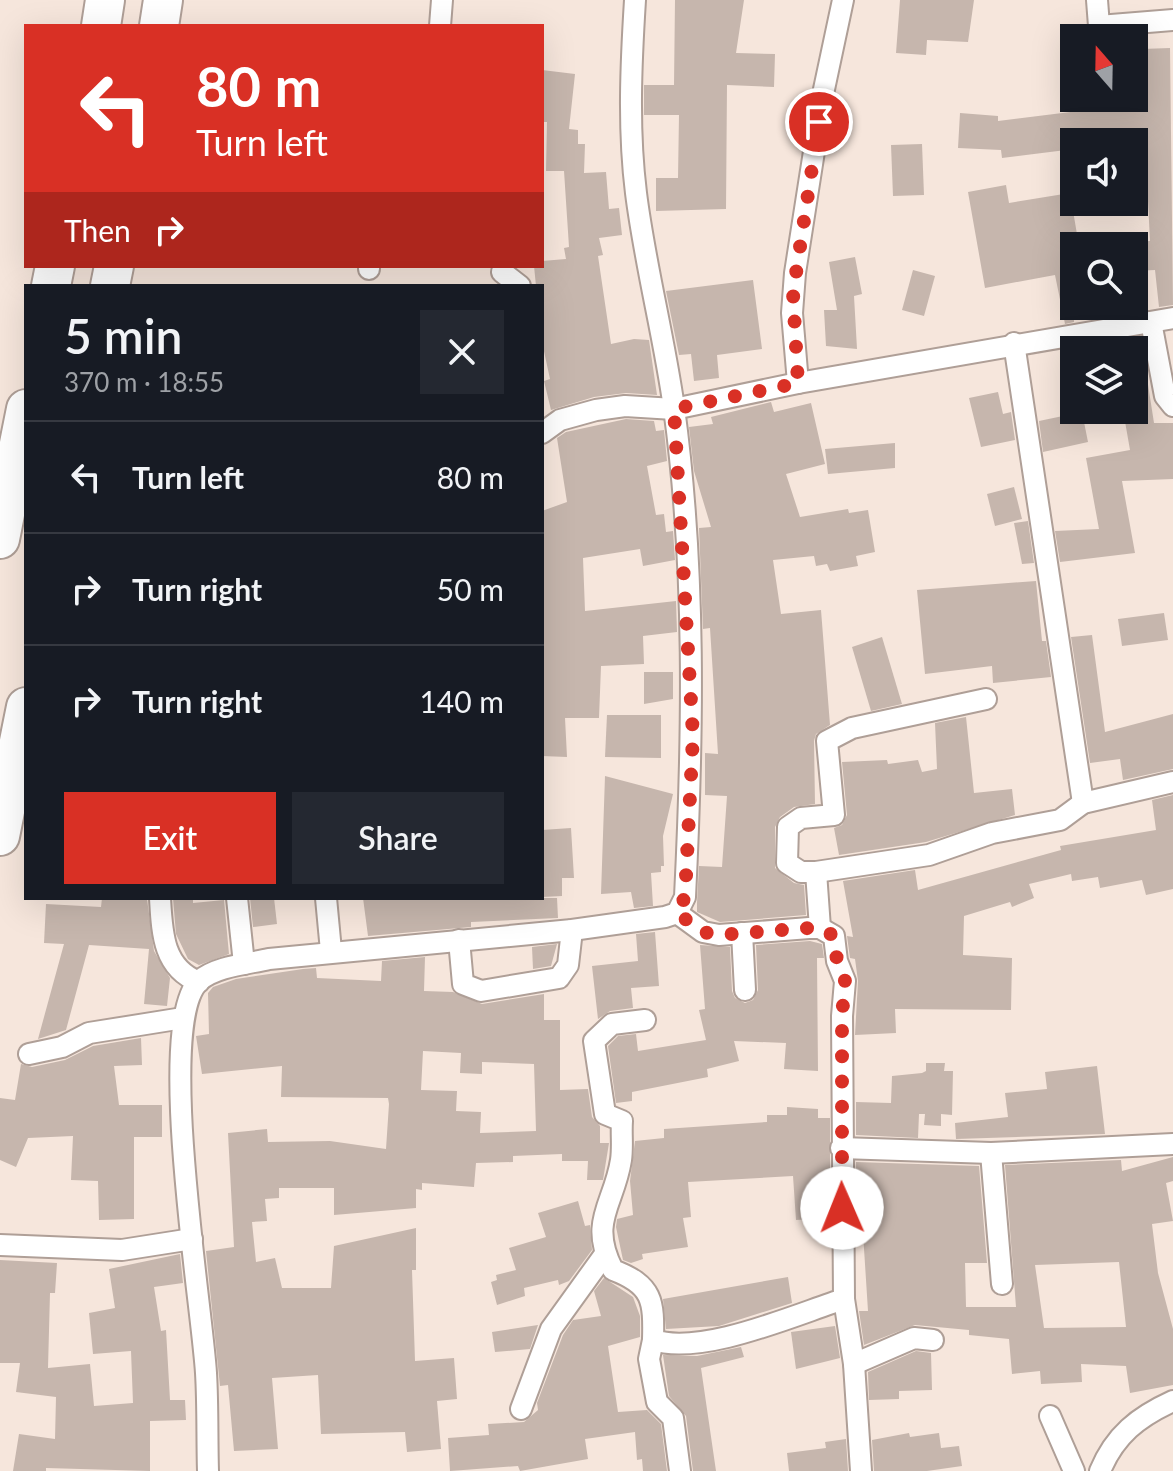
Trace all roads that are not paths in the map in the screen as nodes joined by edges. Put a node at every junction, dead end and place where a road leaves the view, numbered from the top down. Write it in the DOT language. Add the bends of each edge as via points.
graph roads {
  1 [pos="105,0"];
  2 [pos="163,0"];
  3 [pos="442,0"];
  4 [pos="635,0"];
  5 [pos="843,0"];
  6 [pos="1097,0"];
  7 [pos="1173,20"];
  8 [pos="101,24"];
  9 [pos="159,24"];
  10 [pos="440,24"];
  11 [pos="502,272"];
  12 [pos="517,284"];
  13 [pos="1173,318"];
  14 [pos="1151,322"];
  15 [pos="1014,343"];
  16 [pos="798,383"];
  17 [pos="24,396"];
  18 [pos="1173,406"];
  19 [pos="674,409"];
  20 [pos="24,419"];
  21 [pos="544,432"];
  22 [pos="0,489"];
  23 [pos="0,539"];
  24 [pos="986,699"];
  25 [pos="24,717"];
  26 [pos="1173,782"];
  27 [pos="1083,803"];
  28 [pos="0,836"];
  29 [pos="816,872"];
  30 [pos="160,900"];
  31 [pos="237,900"];
  32 [pos="326,900"];
  33 [pos="677,913"];
  34 [pos="820,928"];
  35 [pos="572,930"];
  36 [pos="742,933"];
  37 [pos="459,940"];
  38 [pos="331,951"];
  39 [pos="244,964"];
  40 [pos="199,982"];
  41 [pos="745,990"];
  42 [pos="183,1018"];
  43 [pos="645,1020"];
  44 [pos="29,1054"];
  45 [pos="1173,1144"];
  46 [pos="841,1148"];
  47 [pos="991,1153"];
  48 [pos="192,1239"];
  49 [pos="0,1245"];
  50 [pos="605,1254"];
  51 [pos="1002,1284"];
  52 [pos="844,1299"];
  53 [pos="653,1340"];
  54 [pos="933,1340"];
  55 [pos="854,1364"];
  56 [pos="1173,1401"];
  57 [pos="521,1409"];
  58 [pos="1050,1416"];
  59 [pos="208,1471"];
  60 [pos="680,1471"];
  61 [pos="861,1471"];
  62 [pos="1074,1471"];
  63 [pos="1100,1471"];
  1 -- 8 [label="highway"];
  2 -- 9 [label="highway"];
  3 -- 10 [label="street"];
  4 -- 19 [label="street" via="636,195"];
  5 -- 16 [label="street" via="795,273 792,313"];
  6 -- 7 [label="street" via="1099,26"];
  11 -- 12 [label="street"];
  13 -- 14 [label="street"];
  14 -- 15 [label="street"];
  14 -- 18 [label="street" via="1165,396"];
  15 -- 16 [label="street"];
  15 -- 27 [label="street"];
  16 -- 19 [label="street"];
  17 -- 22 [label="highway"];
  19 -- 21 [label="street" via="596,410 560,420"];
  19 -- 33 [label="street" via="693,736 685,897"];
  20 -- 23 [label="highway"];
  24 -- 29 [label="street" via="852,728 827,741 834,815 801,818 788,827 787,863 801,872"];
  25 -- 28 [label="highway"];
  26 -- 27 [label="street"];
  27 -- 29 [label="street" via="1060,820 992,833 929,855"];
  29 -- 34 [label="street"];
  30 -- 40 [label="street" via="172,963"];
  31 -- 39 [label="street"];
  32 -- 38 [label="street"];
  33 -- 35 [label="street"];
  33 -- 36 [label="street" via="703,932"];
  34 -- 36 [label="street"];
  34 -- 46 [label="street" via="834,936 845,981"];
  35 -- 37 [label="street"];
  35 -- 37 [label="street" via="568,965 559,978 481,991 463,984"];
  36 -- 41 [label="street"];
  37 -- 38 [label="street"];
  38 -- 39 [label="street"];
  39 -- 40 [label="street"];
  40 -- 42 [label="street"];
  42 -- 44 [label="street" via="89,1033 62,1047"];
  42 -- 48 [label="street" via="181,1117"];
  43 -- 50 [label="street" via="612,1024 594,1041 605,1114 622,1121 621,1160 602,1215"];
  45 -- 47 [label="street"];
  46 -- 47 [label="street"];
  46 -- 52 [label="street"];
  47 -- 51 [label="street"];
  48 -- 49 [label="street" via="122,1250"];
  48 -- 59 [label="street" via="206,1375"];
  50 -- 53 [label="street" via="613,1270 635,1278 654,1302"];
  50 -- 57 [label="street" via="551,1329"];
  52 -- 53 [label="street" via="708,1342 673,1347"];
  52 -- 55 [label="street"];
  53 -- 60 [label="street" via="649,1359 657,1402 673,1418"];
  54 -- 55 [label="street" via="914,1338"];
  55 -- 61 [label="street"];
  56 -- 63 [label="street" via="1139,1417 1107,1452"];
  58 -- 62 [label="street"];
}
